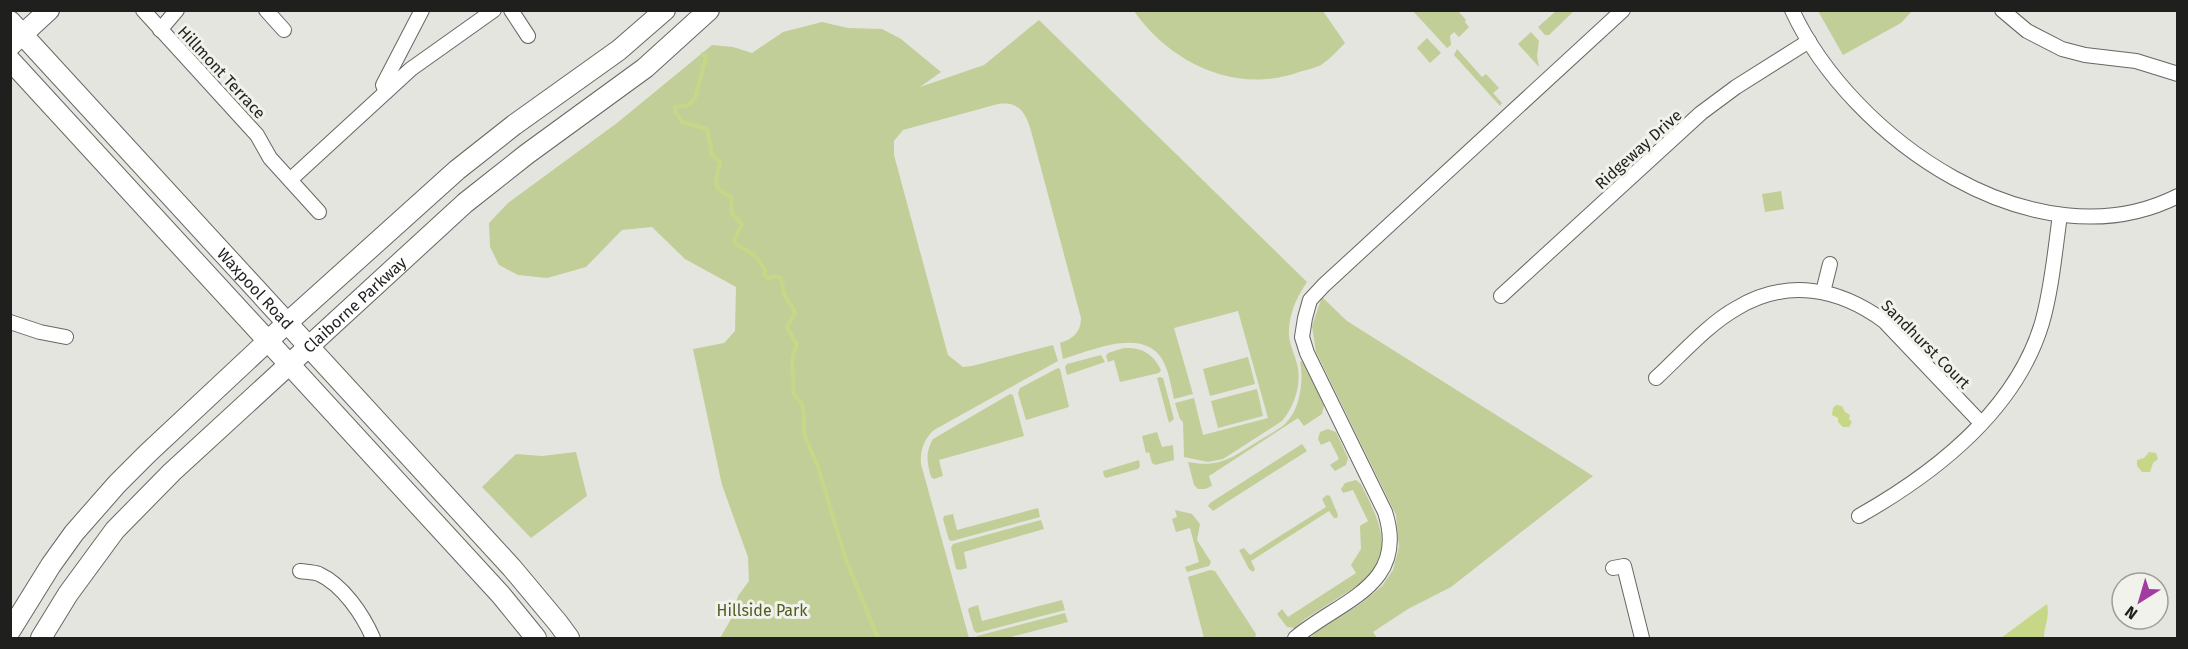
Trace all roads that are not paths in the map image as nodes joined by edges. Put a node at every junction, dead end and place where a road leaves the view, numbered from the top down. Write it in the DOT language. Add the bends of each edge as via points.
graph roads {
  1 [pos="49,10"];
  2 [pos="143,10"];
  3 [pos="177,10"];
  4 [pos="266,10"];
  5 [pos="422,10"];
  6 [pos="494,10"];
  7 [pos="511,10"];
  8 [pos="665,10"];
  9 [pos="709,10"];
  10 [pos="1623,10"];
  11 [pos="1792,10"];
  12 [pos="2002,10"];
  13 [pos="160,30"];
  14 [pos="284,30"];
  15 [pos="15,34"];
  16 [pos="528,36"];
  17 [pos="1809,41"];
  18 [pos="10,60"];
  19 [pos="2178,74"];
  20 [pos="386,92"];
  21 [pos="290,180"];
  22 [pos="2178,196"];
  23 [pos="319,212"];
  24 [pos="2060,215"];
  25 [pos="1830,264"];
  26 [pos="1823,292"];
  27 [pos="1501,296"];
  28 [pos="10,322"];
  29 [pos="287,323"];
  30 [pos="66,337"];
  31 [pos="268,341"];
  32 [pos="308,346"];
  33 [pos="289,364"];
  34 [pos="1656,378"];
  35 [pos="1981,423"];
  36 [pos="1859,516"];
  37 [pos="1613,568"];
  38 [pos="300,571"];
  39 [pos="10,631"];
  40 [pos="41,639"];
  41 [pos="373,639"];
  42 [pos="536,639"];
  43 [pos="569,639"];
  44 [pos="1295,639"];
  45 [pos="1642,639"];
  1 -- 15 [label="main road"];
  2 -- 13 [label="street, Hillmont Terrace"];
  3 -- 13 [label="street"];
  4 -- 14 [label="street"];
  5 -- 20 [label="street" via="383,85"];
  6 -- 20 [label="street" via="411,69"];
  7 -- 16 [label="street"];
  8 -- 29 [label="main road, Claiborne Parkway" via="610,57 457,170"];
  9 -- 32 [label="main road, Claiborne Parkway" via="645,68 474,196"];
  10 -- 44 [label="street" via="1310,300 1302,337 1307,352 1385,512 1391,538 1387,563 1372,585"];
  11 -- 17 [label="street"];
  12 -- 19 [label="street" via="2027,32 2062,49 2136,61"];
  13 -- 21 [label="street, Hillmont Terrace" via="257,135 270,158"];
  15 -- 29 [label="main road, Waxpool Road"];
  17 -- 24 [label="street" via="1862,109 1911,152 1997,197"];
  17 -- 27 [label="street, Ridgeway Drive" via="1701,113"];
  18 -- 31 [label="main road, Waxpool Road"];
  20 -- 21 [label="street"];
  21 -- 23 [label="street, Hillmont Terrace"];
  22 -- 24 [label="street" via="2126,214"];
  24 -- 35 [label="street" via="2048,299 2035,344 2012,388"];
  25 -- 26 [label="street"];
  26 -- 34 [label="street, Sandhurst Court" via="1791,290 1753,299 1720,320"];
  26 -- 35 [label="street, Sandhurst Court" via="1849,299 1884,321"];
  28 -- 30 [label="street"];
  29 -- 31 [label="main road, Claiborne Parkway"];
  29 -- 32 [label="main road, Waxpool Road"];
  31 -- 33 [label="main road, Waxpool Road"];
  31 -- 39 [label="main road, Claiborne Parkway" via="92,511 51,565"];
  32 -- 33 [label="main road, Claiborne Parkway"];
  32 -- 43 [label="main road, Waxpool Road" via="532,591"];
  33 -- 40 [label="main road, Claiborne Parkway" via="122,524 93,559"];
  33 -- 42 [label="main road, Waxpool Road" via="501,594"];
  35 -- 36 [label="street" via="1914,483"];
  37 -- 45 [label="street" via="1624,566"];
  38 -- 41 [label="street" via="317,573 336,586 363,619"];
}
